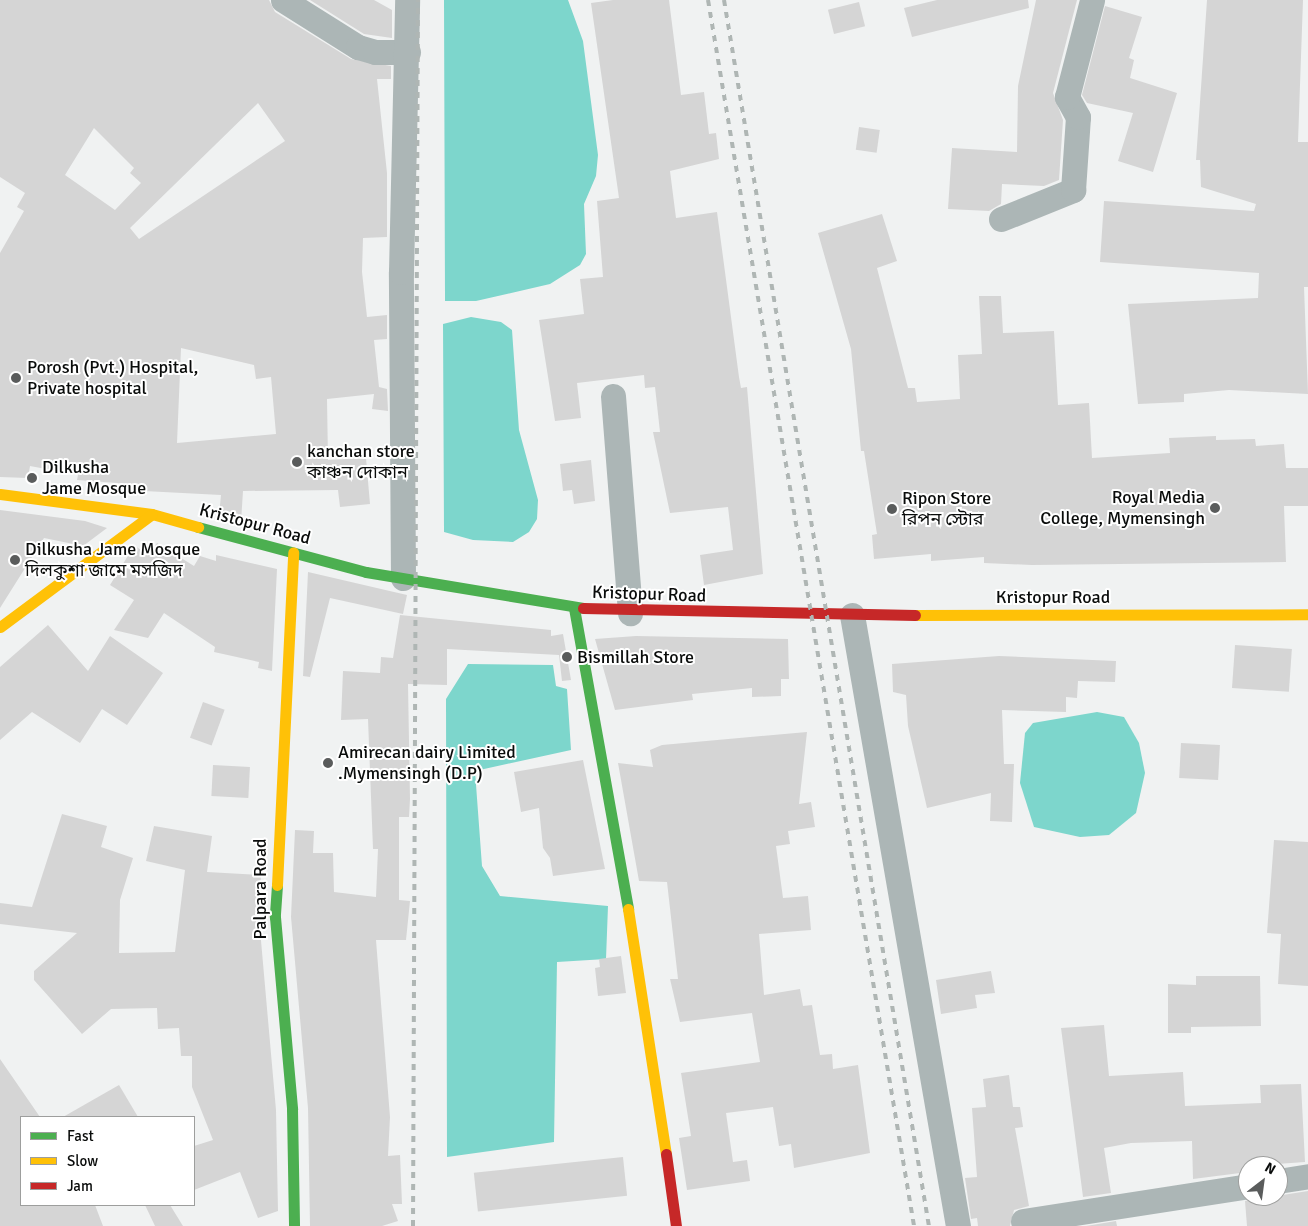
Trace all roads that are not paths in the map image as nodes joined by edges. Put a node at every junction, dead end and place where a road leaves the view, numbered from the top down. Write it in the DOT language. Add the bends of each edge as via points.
graph roads {
  1 [pos="283,0"];
  2 [pos="407,0"];
  3 [pos="1092,0"];
  4 [pos="408,52"];
  5 [pos="1001,219"];
  6 [pos="613,396"];
  7 [pos="0,494"];
  8 [pos="152,514"];
  9 [pos="294,552"];
  10 [pos="403,578"];
  11 [pos="574,608"];
  12 [pos="630,613"];
  13 [pos="1308,614"];
  14 [pos="852,615"];
  15 [pos="0,627"];
  16 [pos="1308,1176"];
  17 [pos="1288,1179"];
  18 [pos="1238,1188"];
  19 [pos="1023,1221"];
  20 [pos="294,1226"];
  21 [pos="676,1226"];
  22 [pos="958,1226"];
  1 -- 4 [label="street" via="358,47 375,52"];
  2 -- 4 [label="street"];
  3 -- 5 [label="street" via="1067,97 1078,117 1073,190"];
  4 -- 10 [label="street" via="400,272"];
  6 -- 12 [label="street"];
  7 -- 8 [label="street, Kristopur Road"];
  8 -- 9 [label="street, Kristopur Road"];
  8 -- 15 [label="street"];
  9 -- 10 [label="street, Kristopur Road"];
  9 -- 20 [label="street, Palpara Road" via="275,917 292,1109"];
  10 -- 11 [label="street, Kristopur Road"];
  11 -- 12 [label="street, Kristopur Road"];
  11 -- 21 [label="street" via="636,951"];
  12 -- 14 [label="street, Kristopur Road"];
  13 -- 14 [label="street, Kristopur Road"];
  14 -- 22 [label="street"];
  16 -- 17 [label="street"];
  18 -- 19 [label="street"];
}
